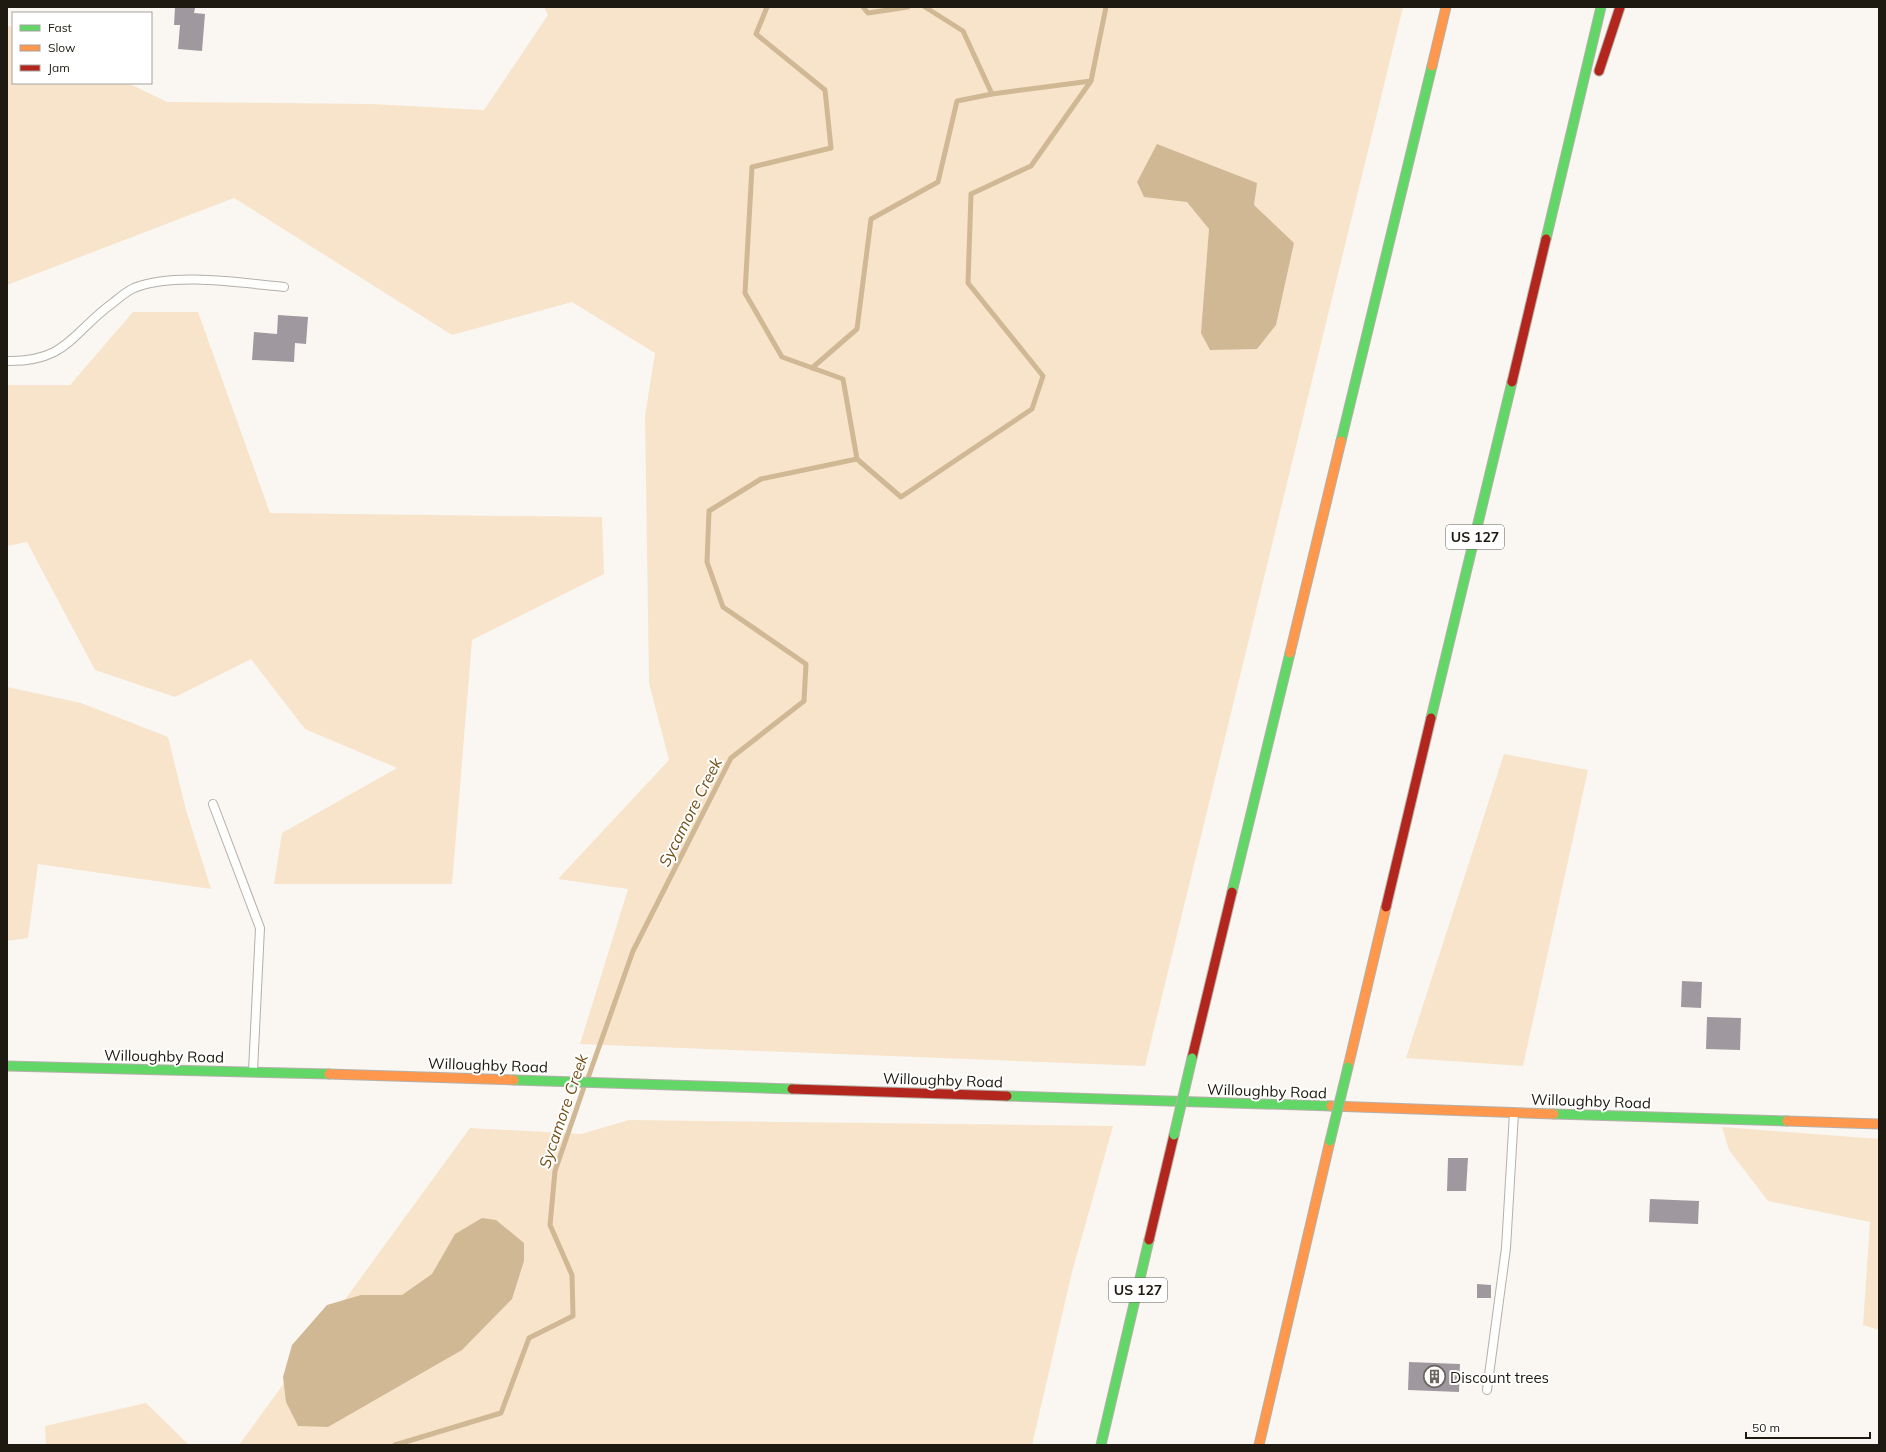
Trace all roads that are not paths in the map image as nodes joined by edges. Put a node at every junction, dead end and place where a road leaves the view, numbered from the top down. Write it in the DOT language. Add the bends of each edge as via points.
graph roads {
  1 [pos="1446,7"];
  2 [pos="1601,7"];
  3 [pos="1620,7"];
  4 [pos="1597,76"];
  5 [pos="1587,106"];
  6 [pos="1553,211"];
  7 [pos="284,287"];
  8 [pos="7,361"];
  9 [pos="213,804"];
  10 [pos="7,1066"];
  11 [pos="253,1072"];
  12 [pos="1514,1113"];
  13 [pos="1879,1124"];
  14 [pos="1487,1390"];
  15 [pos="1101,1445"];
  16 [pos="1259,1445"];
  1 -- 15 [label="main road, US 127, bridge"];
  2 -- 6 [label="main road, US 127"];
  3 -- 4 [label="main road"];
  5 -- 6 [label="main road"];
  6 -- 16 [label="main road, US 127, bridge"];
  7 -- 8 [label="lane" via="169,279 152,282 132,289 106,307 76,338 57,351 44,358 25,362"];
  9 -- 11 [label="lane" via="260,928"];
  10 -- 11 [label="main road, Willoughby Road"];
  11 -- 12 [label="main road, Willoughby Road"];
  12 -- 13 [label="main road, Willoughby Road"];
  12 -- 14 [label="lane" via="1506,1248"];
}
